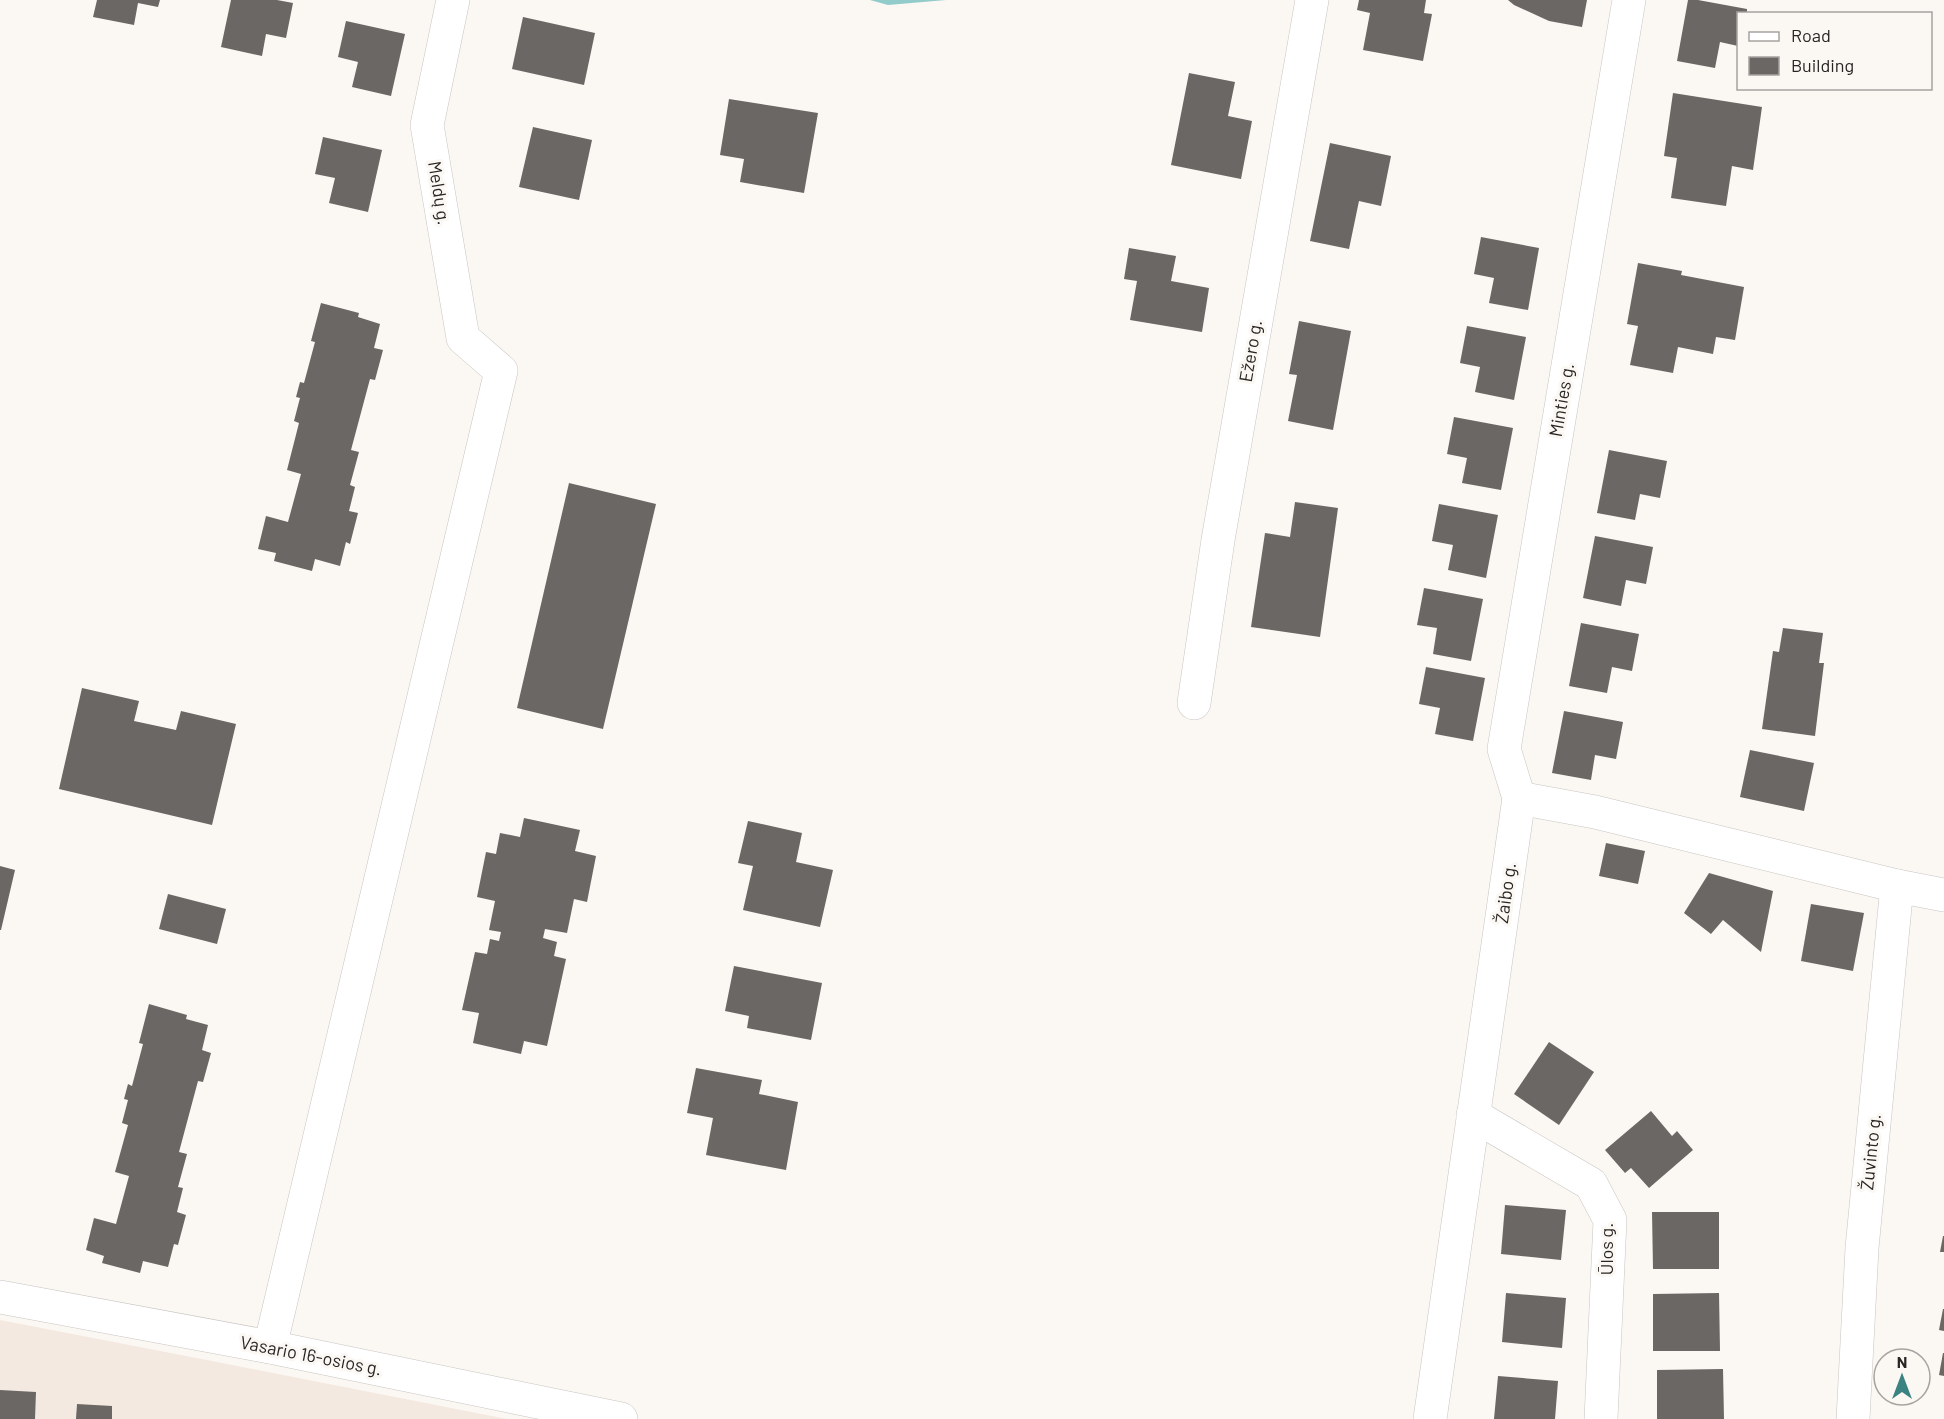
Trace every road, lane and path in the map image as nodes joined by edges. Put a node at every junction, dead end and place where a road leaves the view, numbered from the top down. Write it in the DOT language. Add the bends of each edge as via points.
graph roads {
  1 [pos="453,0"];
  2 [pos="1312,0"];
  3 [pos="1629,0"];
  4 [pos="1194,703"];
  5 [pos="1519,798"];
  6 [pos="1898,886"];
  7 [pos="1944,895"];
  8 [pos="1473,1115"];
  9 [pos="0,1297"];
  10 [pos="270,1347"];
  11 [pos="621,1419"];
  12 [pos="1430,1419"];
  13 [pos="1601,1419"];
  14 [pos="1853,1419"];
  1 -- 10 [label="street, Meldų g." via="427,125 463,338 501,371"];
  2 -- 4 [label="street, Ežero g." via="1218,540"];
  3 -- 5 [label="street, Minties g." via="1504,749"];
  5 -- 6 [label="street" via="1595,812"];
  5 -- 8 [label="street, Žaibo g."];
  6 -- 7 [label="street"];
  6 -- 14 [label="street, Žuvinto g." via="1862,1248"];
  8 -- 12 [label="street, Žaibo g."];
  8 -- 13 [label="street, Ūlos g." via="1591,1184 1610,1220"];
  9 -- 10 [label="street, Vasario 16-osios g."];
  10 -- 11 [label="street, Vasario 16-osios g."];
}
